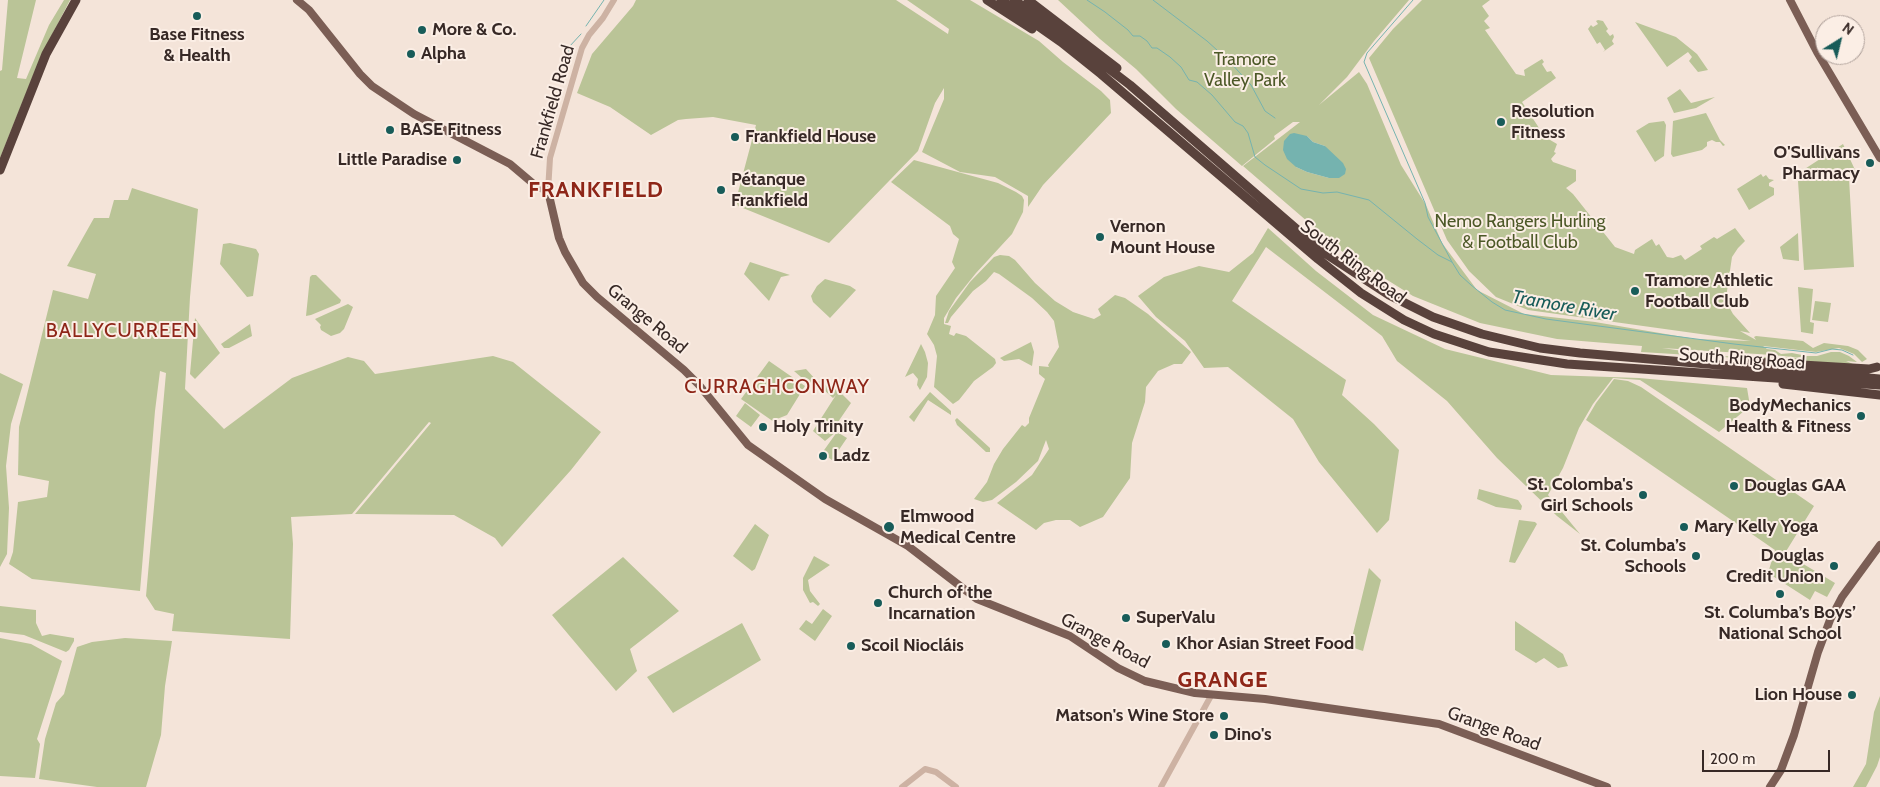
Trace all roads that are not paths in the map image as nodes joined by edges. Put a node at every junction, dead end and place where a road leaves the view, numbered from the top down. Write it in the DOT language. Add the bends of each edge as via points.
graph roads {
  1 [pos="76,0"];
  2 [pos="297,0"];
  3 [pos="614,0"];
  4 [pos="987,0"];
  5 [pos="1001,0"];
  6 [pos="1014,0"];
  7 [pos="1790,0"];
  8 [pos="1028,1"];
  9 [pos="1066,36"];
  10 [pos="1101,74"];
  11 [pos="1195,141"];
  12 [pos="1880,158"];
  13 [pos="0,170"];
  14 [pos="548,191"];
  15 [pos="1682,361"];
  16 [pos="1877,367"];
  17 [pos="1693,373"];
  18 [pos="1880,378"];
  19 [pos="1880,385"];
  20 [pos="1880,395"];
  21 [pos="1880,544"];
  22 [pos="1212,694"];
  23 [pos="902,787"];
  24 [pos="956,787"];
  25 [pos="1161,787"];
  26 [pos="1607,787"];
  27 [pos="1770,787"];
  1 -- 13 [label="highway" via="46,54"];
  2 -- 14 [label="main road" via="318,20 372,86 414,114 510,164 536,186"];
  3 -- 14 [label="street, Frankfield Road" via="582,48 550,158"];
  4 -- 10 [label="highway"];
  5 -- 10 [label="highway, South Ring Road"];
  6 -- 9 [label="highway, South Ring Road"];
  7 -- 12 [label="main road"];
  8 -- 9 [label="highway"];
  8 -- 11 [label="highway" via="1100,53 1171,115"];
  9 -- 11 [label="highway, South Ring Road"];
  10 -- 17 [label="highway, South Ring Road" via="1318,259 1361,293 1404,320 1434,334 1489,352 1567,364"];
  11 -- 15 [label="highway, South Ring Road" via="1324,252 1389,295 1433,317 1482,334 1540,348"];
  14 -- 22 [label="main road, Grange Road" via="559,238 583,283 684,370 748,445 826,498 918,552 977,599 1070,636 1118,668 1145,681"];
  15 -- 16 [label="highway"];
  15 -- 18 [label="highway, South Ring Road"];
  17 -- 19 [label="highway, South Ring Road"];
  17 -- 20 [label="highway"];
  21 -- 27 [label="main road" via="1834,611 1823,635 1788,751"];
  22 -- 25 [label="street"];
  22 -- 26 [label="main road, Grange Road" via="1439,724"];
  23 -- 24 [label="street" via="925,768"];
}
